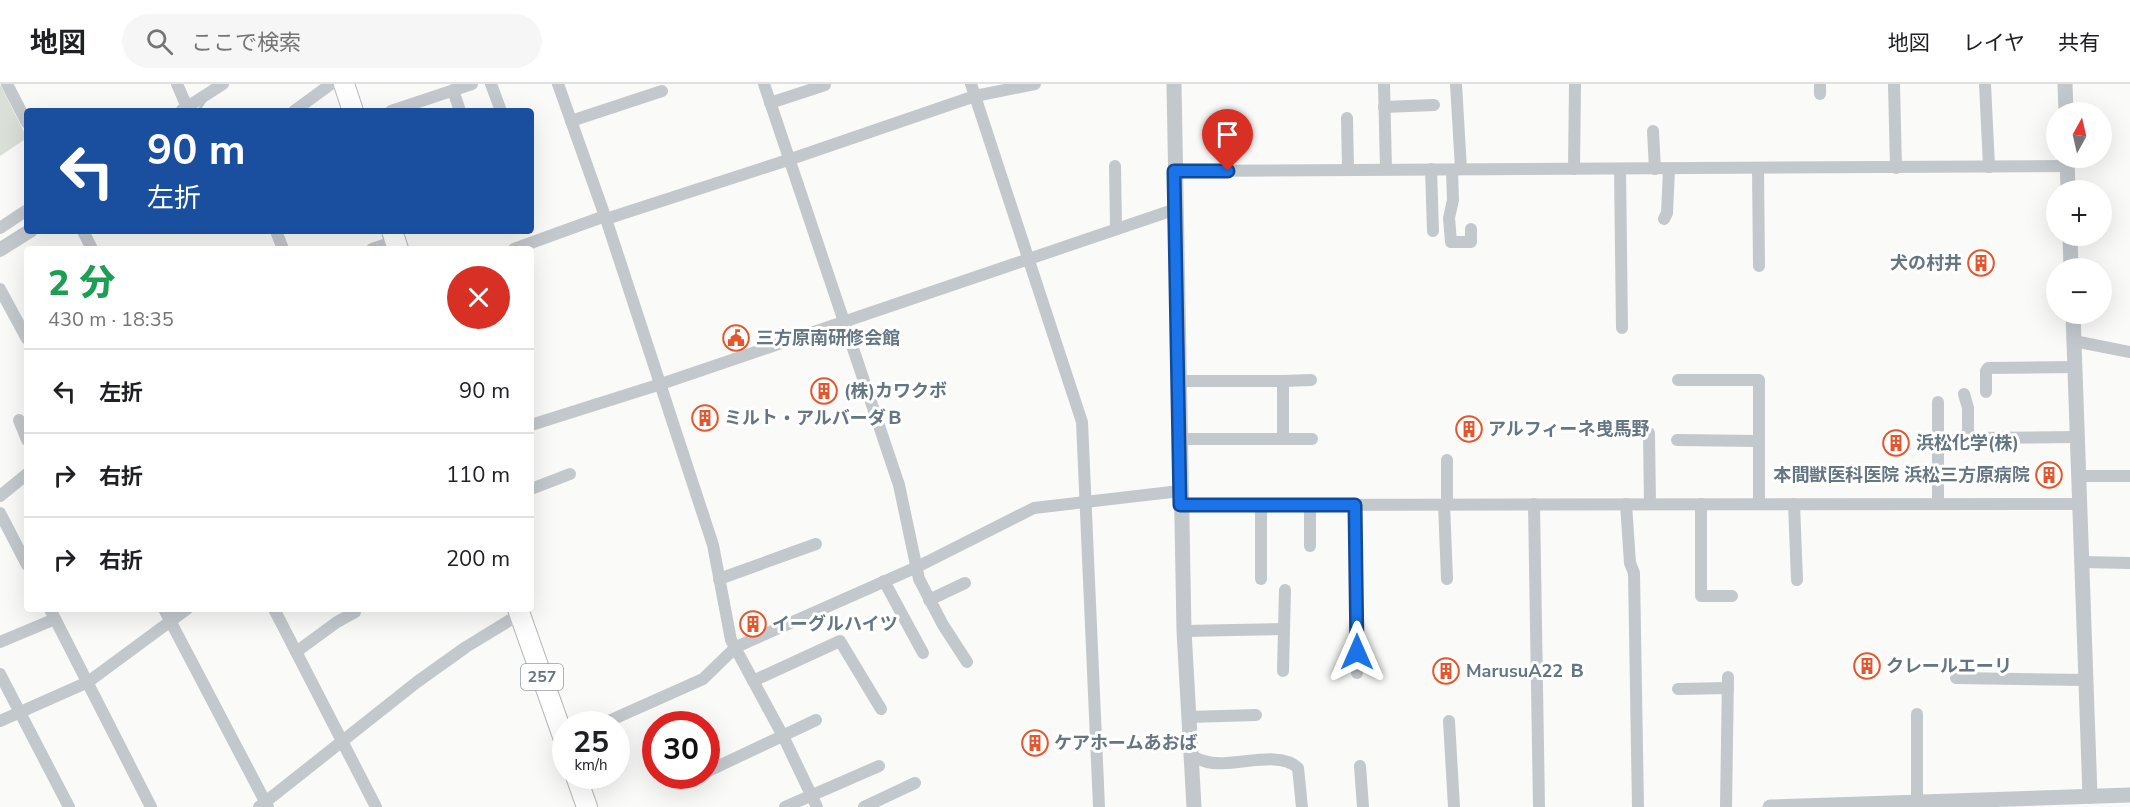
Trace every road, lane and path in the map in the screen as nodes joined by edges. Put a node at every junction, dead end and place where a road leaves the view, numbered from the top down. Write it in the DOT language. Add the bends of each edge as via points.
graph roads {
  1 [pos="8,84"];
  2 [pos="177,84"];
  3 [pos="223,84"];
  4 [pos="331,84"];
  5 [pos="344,84"];
  6 [pos="472,84"];
  7 [pos="491,84"];
  8 [pos="558,84"];
  9 [pos="764,84"];
  10 [pos="1035,84"];
  11 [pos="1174,84"];
  12 [pos="1384,84"];
  13 [pos="1456,84"];
  14 [pos="1575,84"];
  15 [pos="1894,84"];
  16 [pos="1985,84"];
  17 [pos="2065,84"];
  18 [pos="825,85"];
  19 [pos="453,90"];
  20 [pos="973,90"];
  21 [pos="662,91"];
  22 [pos="2066,102"];
  23 [pos="770,103"];
  24 [pos="1434,105"];
  25 [pos="188,106"];
  26 [pos="1384,107"];
  27 [pos="298,108"];
  28 [pos="352,108"];
  29 [pos="400,108"];
  30 [pos="459,108"];
  31 [pos="500,108"];
  32 [pos="24,117"];
  33 [pos="1347,118"];
  34 [pos="571,122"];
  35 [pos="1653,131"];
  36 [pos="790,159"];
  37 [pos="2046,163"];
  38 [pos="1115,166"];
  39 [pos="1989,166"];
  40 [pos="1896,168"];
  41 [pos="1386,169"];
  42 [pos="1574,169"];
  43 [pos="1620,169"];
  44 [pos="1655,169"];
  45 [pos="1668,169"];
  46 [pos="1758,169"];
  47 [pos="1348,170"];
  48 [pos="1431,170"];
  49 [pos="1456,170"];
  50 [pos="1174,171"];
  51 [pos="1176,209"];
  52 [pos="24,212"];
  53 [pos="605,218"];
  54 [pos="1664,219"];
  55 [pos="0,228"];
  56 [pos="1116,228"];
  57 [pos="1471,229"];
  58 [pos="1433,231"];
  59 [pos="27,234"];
  60 [pos="531,237"];
  61 [pos="395,240"];
  62 [pos="380,246"];
  63 [pos="518,246"];
  64 [pos="0,251"];
  65 [pos="1028,259"];
  66 [pos="1759,266"];
  67 [pos="1,291"];
  68 [pos="843,322"];
  69 [pos="2073,324"];
  70 [pos="1622,328"];
  71 [pos="24,333"];
  72 [pos="2074,341"];
  73 [pos="2130,352"];
  74 [pos="2075,367"];
  75 [pos="1678,380"];
  76 [pos="1178,381"];
  77 [pos="1283,381"];
  78 [pos="1311,381"];
  79 [pos="661,384"];
  80 [pos="1986,392"];
  81 [pos="1964,393"];
  82 [pos="1938,402"];
  83 [pos="19,420"];
  84 [pos="534,424"];
  85 [pos="24,432"];
  86 [pos="1650,433"];
  87 [pos="2077,437"];
  88 [pos="1179,439"];
  89 [pos="1283,439"];
  90 [pos="1312,439"];
  91 [pos="1677,440"];
  92 [pos="1758,441"];
  93 [pos="1447,460"];
  94 [pos="570,474"];
  95 [pos="24,476"];
  96 [pos="2079,476"];
  97 [pos="2130,476"];
  98 [pos="534,488"];
  99 [pos="0,495"];
  100 [pos="1180,498"];
  101 [pos="1085,501"];
  102 [pos="1445,504"];
  103 [pos="1534,504"];
  104 [pos="1626,504"];
  105 [pos="1650,504"];
  106 [pos="1701,504"];
  107 [pos="1759,504"];
  108 [pos="1794,504"];
  109 [pos="1938,504"];
  110 [pos="2079,504"];
  111 [pos="1261,505"];
  112 [pos="1310,505"];
  113 [pos="1355,505"];
  114 [pos="0,513"];
  115 [pos="816,544"];
  116 [pos="1310,546"];
  117 [pos="24,558"];
  118 [pos="2082,562"];
  119 [pos="2130,562"];
  120 [pos="917,567"];
  121 [pos="719,579"];
  122 [pos="1261,579"];
  123 [pos="1447,579"];
  124 [pos="1797,580"];
  125 [pos="884,581"];
  126 [pos="965,583"];
  127 [pos="1285,591"];
  128 [pos="1732,596"];
  129 [pos="930,600"];
  130 [pos="166,612"];
  131 [pos="183,612"];
  132 [pos="276,612"];
  133 [pos="355,612"];
  134 [pos="519,612"];
  135 [pos="53,614"];
  136 [pos="171,622"];
  137 [pos="1284,629"];
  138 [pos="1184,631"];
  139 [pos="0,642"];
  140 [pos="736,647"];
  141 [pos="296,652"];
  142 [pos="923,653"];
  143 [pos="967,662"];
  144 [pos="1283,671"];
  145 [pos="1357,673"];
  146 [pos="0,674"];
  147 [pos="1956,678"];
  148 [pos="2086,680"];
  149 [pos="753,681"];
  150 [pos="88,682"];
  151 [pos="1678,689"];
  152 [pos="881,709"];
  153 [pos="554,711"];
  154 [pos="630,712"];
  155 [pos="19,713"];
  156 [pos="1917,714"];
  157 [pos="1256,715"];
  158 [pos="1189,717"];
  159 [pos="816,720"];
  160 [pos="1449,721"];
  161 [pos="0,722"];
  162 [pos="783,736"];
  163 [pos="342,741"];
  164 [pos="1190,755"];
  165 [pos="720,765"];
  166 [pos="879,766"];
  167 [pos="1360,766"];
  168 [pos="915,783"];
  169 [pos="580,789"];
  170 [pos="811,795"];
  171 [pos="2130,795"];
  172 [pos="2091,796"];
  173 [pos="1917,802"];
  174 [pos="264,805"];
  175 [pos="1848,806"];
  176 [pos="69,807"];
  177 [pos="151,807"];
  178 [pos="376,807"];
  179 [pos="586,807"];
  180 [pos="785,807"];
  181 [pos="817,807"];
  182 [pos="864,807"];
  183 [pos="1099,807"];
  184 [pos="1194,807"];
  185 [pos="1302,807"];
  186 [pos="1363,807"];
  187 [pos="1454,807"];
  188 [pos="1539,807"];
  189 [pos="1638,807"];
  190 [pos="1726,807"];
  191 [pos="1770,807"];
  1 -- 32 [label="street"];
  2 -- 25 [label="street"];
  3 -- 25 [label="street"];
  4 -- 27 [label="street"];
  5 -- 28 [label="highway"];
  6 -- 19 [label="street"];
  7 -- 31 [label="street"];
  8 -- 34 [label="street"];
  9 -- 23 [label="street"];
  10 -- 20 [label="street"];
  11 -- 50 [label="street"];
  12 -- 26 [label="street"];
  13 -- 49 [label="street"];
  14 -- 42 [label="street"];
  15 -- 40 [label="street"];
  16 -- 39 [label="street"];
  17 -- 22 [label="street"];
  18 -- 23 [label="street"];
  19 -- 29 [label="street"];
  19 -- 30 [label="street"];
  20 -- 36 [label="street"];
  20 -- 65 [label="street"];
  21 -- 34 [label="street"];
  23 -- 36 [label="street"];
  24 -- 26 [label="street"];
  26 -- 41 [label="street"];
  33 -- 47 [label="street"];
  34 -- 53 [label="street"];
  35 -- 44 [label="street"];
  36 -- 53 [label="street"];
  36 -- 68 [label="street"];
  37 -- 39 [label="street"];
  38 -- 56 [label="street"];
  39 -- 40 [label="street"];
  40 -- 46 [label="street"];
  41 -- 47 [label="street"];
  41 -- 48 [label="street"];
  42 -- 43 [label="street"];
  42 -- 49 [label="street"];
  43 -- 44 [label="street"];
  43 -- 70 [label="street"];
  44 -- 45 [label="street"];
  45 -- 46 [label="street"];
  45 -- 54 [label="street"];
  46 -- 66 [label="street"];
  47 -- 50 [label="street"];
  48 -- 49 [label="street"];
  48 -- 58 [label="street"];
  49 -- 57 [label="street" via="1449,218 1451,242 1471,242"];
  50 -- 51 [label="street"];
  51 -- 56 [label="street"];
  51 -- 76 [label="street"];
  52 -- 55 [label="street"];
  53 -- 60 [label="street"];
  53 -- 79 [label="street"];
  56 -- 65 [label="street"];
  59 -- 64 [label="street"];
  60 -- 63 [label="street"];
  61 -- 62 [label="street"];
  65 -- 68 [label="street"];
  65 -- 101 [label="street" via="1082,422"];
  67 -- 71 [label="street"];
  68 -- 79 [label="street"];
  68 -- 120 [label="street" via="898,485"];
  69 -- 72 [label="street"];
  72 -- 73 [label="street"];
  72 -- 74 [label="street"];
  74 -- 80 [label="street" via="1992,367 1986,372"];
  74 -- 87 [label="street"];
  75 -- 92 [label="street" via="1759,380"];
  76 -- 77 [label="street"];
  76 -- 88 [label="street"];
  77 -- 78 [label="street"];
  77 -- 89 [label="street"];
  79 -- 84 [label="street"];
  79 -- 121 [label="street" via="713,545"];
  81 -- 87 [label="street" via="1970,438"];
  82 -- 109 [label="street"];
  83 -- 85 [label="street"];
  86 -- 105 [label="street"];
  87 -- 96 [label="street"];
  88 -- 89 [label="street"];
  88 -- 100 [label="street"];
  89 -- 90 [label="street"];
  91 -- 92 [label="street"];
  92 -- 107 [label="street"];
  93 -- 102 [label="street"];
  94 -- 98 [label="street"];
  95 -- 99 [label="street"];
  96 -- 97 [label="street"];
  96 -- 110 [label="street"];
  100 -- 101 [label="street"];
  100 -- 111 [label="street"];
  100 -- 138 [label="street"];
  101 -- 120 [label="street" via="1034,508"];
  101 -- 183 [label="street"];
  102 -- 103 [label="street"];
  102 -- 113 [label="street"];
  102 -- 123 [label="street"];
  103 -- 104 [label="street"];
  103 -- 188 [label="street"];
  104 -- 105 [label="street"];
  104 -- 189 [label="street" via="1634,573"];
  105 -- 106 [label="street"];
  106 -- 107 [label="street"];
  106 -- 128 [label="street" via="1701,596"];
  107 -- 108 [label="street"];
  108 -- 109 [label="street"];
  108 -- 124 [label="street"];
  109 -- 110 [label="street"];
  110 -- 118 [label="street"];
  111 -- 112 [label="street"];
  111 -- 122 [label="street"];
  112 -- 113 [label="street"];
  112 -- 116 [label="street"];
  113 -- 145 [label="street"];
  114 -- 117 [label="street"];
  115 -- 121 [label="street"];
  118 -- 119 [label="street"];
  118 -- 148 [label="street"];
  120 -- 125 [label="street"];
  120 -- 129 [label="street"];
  121 -- 140 [label="street" via="731,640"];
  125 -- 140 [label="street"];
  125 -- 142 [label="street"];
  126 -- 129 [label="street"];
  127 -- 137 [label="street"];
  129 -- 143 [label="street"];
  130 -- 136 [label="street"];
  131 -- 136 [label="street"];
  132 -- 141 [label="street"];
  133 -- 141 [label="street"];
  134 -- 153 [label="highway, 257"];
  134 -- 163 [label="street"];
  135 -- 139 [label="street"];
  135 -- 150 [label="street"];
  136 -- 150 [label="street"];
  136 -- 174 [label="street"];
  137 -- 138 [label="street"];
  137 -- 144 [label="street"];
  138 -- 158 [label="street"];
  140 -- 149 [label="street"];
  140 -- 154 [label="street" via="703,679"];
  141 -- 163 [label="street"];
  146 -- 155 [label="street"];
  147 -- 148 [label="street"];
  148 -- 172 [label="street"];
  149 -- 152 [label="street" via="840,641"];
  149 -- 162 [label="street"];
  150 -- 155 [label="street"];
  150 -- 177 [label="street"];
  151 -- 190 [label="street" via="1728,683"];
  155 -- 161 [label="street"];
  155 -- 176 [label="street"];
  156 -- 173 [label="street"];
  157 -- 158 [label="street"];
  158 -- 164 [label="street"];
  159 -- 162 [label="street"];
  160 -- 187 [label="street"];
  162 -- 165 [label="street"];
  162 -- 170 [label="street"];
  163 -- 174 [label="street"];
  163 -- 178 [label="street"];
  164 -- 184 [label="street"];
  164 -- 185 [label="street" via="1204,762 1287,761 1298,768"];
  166 -- 170 [label="street"];
  167 -- 186 [label="street"];
  168 -- 182 [label="street"];
  169 -- 179 [label="highway"];
  170 -- 180 [label="street"];
  170 -- 181 [label="street"];
  171 -- 172 [label="street"];
  172 -- 173 [label="street"];
  173 -- 175 [label="street"];
  175 -- 191 [label="street"];
}
